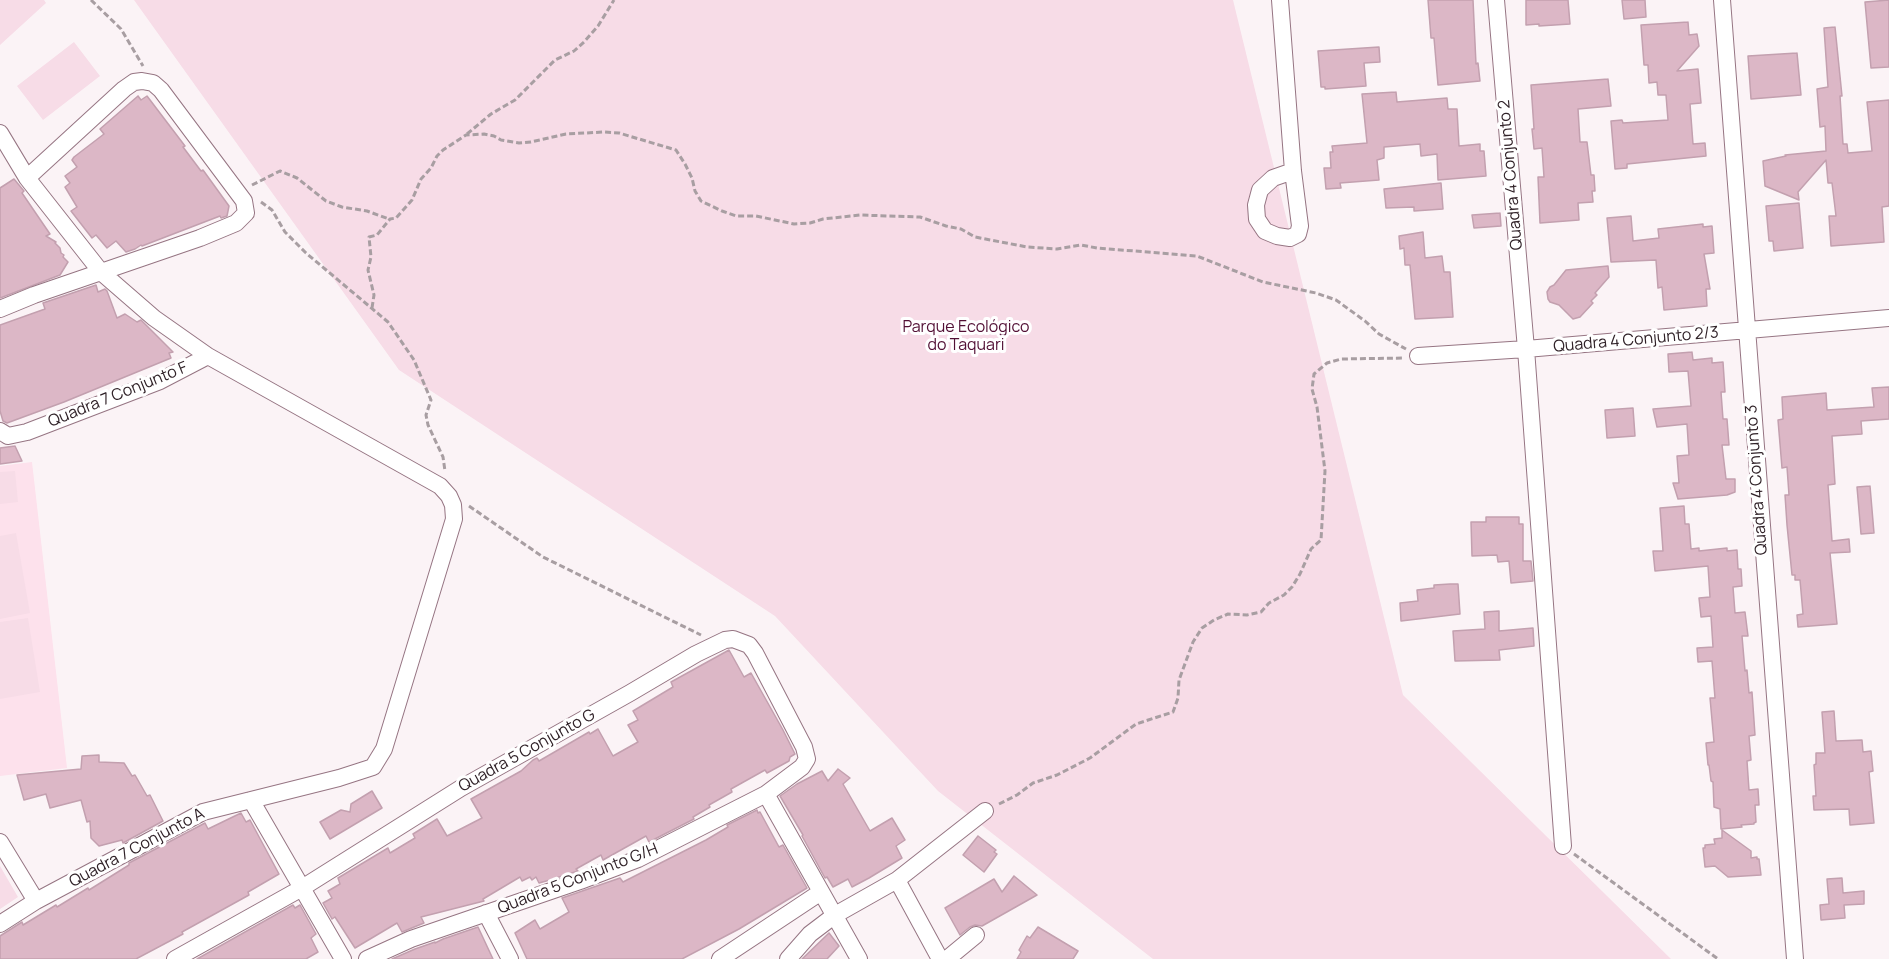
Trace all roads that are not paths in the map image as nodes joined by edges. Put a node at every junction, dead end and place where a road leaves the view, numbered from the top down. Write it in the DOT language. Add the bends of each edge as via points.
graph roads {
  1 [pos="1280,0"];
  2 [pos="1496,0"];
  3 [pos="1722,0"];
  4 [pos="0,133"];
  5 [pos="1293,171"];
  6 [pos="27,178"];
  7 [pos="101,272"];
  8 [pos="0,309"];
  9 [pos="1889,318"];
  10 [pos="1746,330"];
  11 [pos="1526,349"];
  12 [pos="1418,356"];
  13 [pos="208,357"];
  14 [pos="0,431"];
  15 [pos="804,747"];
  16 [pos="766,794"];
  17 [pos="251,800"];
  18 [pos="985,811"];
  19 [pos="0,842"];
  20 [pos="1563,846"];
  21 [pos="897,880"];
  22 [pos="302,888"];
  23 [pos="821,892"];
  24 [pos="36,902"];
  25 [pos="486,914"];
  26 [pos="835,915"];
  27 [pos="0,924"];
  28 [pos="976,935"];
  29 [pos="175,959"];
  30 [pos="343,959"];
  31 [pos="367,959"];
  32 [pos="510,959"];
  33 [pos="720,959"];
  34 [pos="788,959"];
  35 [pos="859,959"];
  36 [pos="940,959"];
  37 [pos="947,959"];
  38 [pos="1795,959"];
  1 -- 5 [label="street"];
  2 -- 11 [label="street, Quadra 4 Conjunto 2"];
  3 -- 10 [label="street, Quadra 4 Conjunto 3"];
  4 -- 6 [label="street, Quadra 7 Conjunto F"];
  6 -- 7 [label="street, Quadra 7 Conjunto F"];
  6 -- 7 [label="street" via="134,82 153,83 161,90 242,197 246,213 236,223 200,238"];
  7 -- 8 [label="street"];
  7 -- 13 [label="street, Quadra 7 Conjunto F" via="154,318"];
  9 -- 10 [label="street, Quadra 4 Conjunto 2/3"];
  10 -- 11 [label="street, Quadra 4 Conjunto 2/3"];
  10 -- 38 [label="street, Quadra 4 Conjunto 3"];
  11 -- 12 [label="street, Quadra 4 Conjunto 2/3"];
  11 -- 20 [label="street"];
  13 -- 14 [label="street, Quadra 7 Conjunto F" via="160,381 27,432 9,436"];
  13 -- 17 [label="street, Quadra 7 Conjunto A" via="440,486 453,505 454,519 384,749 374,767"];
  15 -- 16 [label="street, Quadra 5 Conjunto G/H" via="805,764"];
  15 -- 22 [label="street, Quadra 5 Conjunto G" via="755,653 749,645 725,640 461,788"];
  16 -- 23 [label="street"];
  16 -- 25 [label="street, Quadra 5 Conjunto G/H" via="638,859"];
  17 -- 22 [label="street"];
  17 -- 24 [label="street, Quadra 7 Conjunto A" via="202,812"];
  18 -- 21 [label="street"];
  19 -- 24 [label="street"];
  21 -- 26 [label="street"];
  21 -- 36 [label="street"];
  22 -- 29 [label="street"];
  22 -- 30 [label="street"];
  23 -- 26 [label="street"];
  23 -- 33 [label="street"];
  24 -- 27 [label="street, Quadra 7 Conjunto A"];
  25 -- 31 [label="street, Quadra 5 Conjunto G/H" via="411,939"];
  25 -- 32 [label="street"];
  26 -- 34 [label="street" via="810,934"];
  26 -- 35 [label="street"];
  28 -- 37 [label="street"];
}
